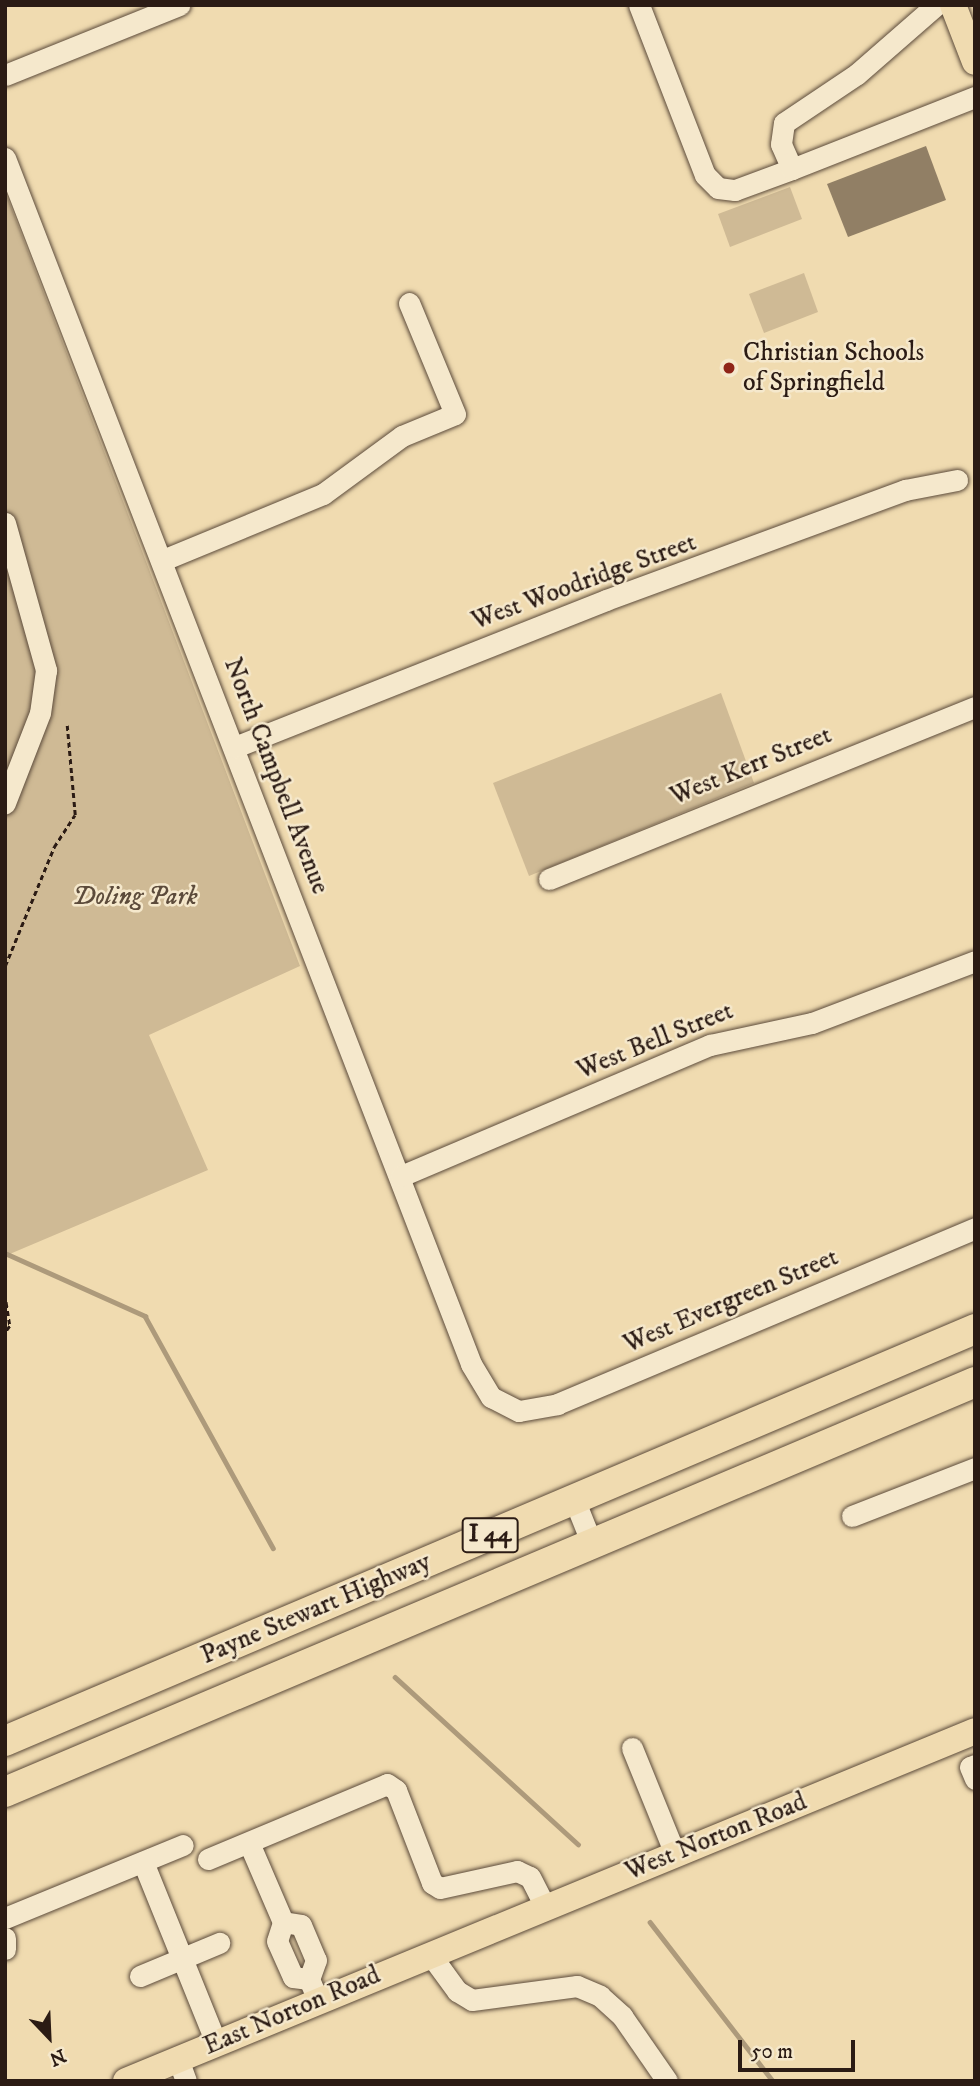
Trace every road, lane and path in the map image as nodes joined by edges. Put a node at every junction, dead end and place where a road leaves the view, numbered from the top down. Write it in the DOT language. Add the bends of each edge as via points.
graph roads {
  1 [pos="179,5"];
  2 [pos="639,5"];
  3 [pos="936,5"];
  4 [pos="953,5"];
  5 [pos="975,62"];
  6 [pos="5,75"];
  7 [pos="975,97"];
  8 [pos="5,158"];
  9 [pos="792,169"];
  10 [pos="13,192"];
  11 [pos="409,303"];
  12 [pos="957,480"];
  13 [pos="5,523"];
  14 [pos="163,560"];
  15 [pos="975,707"];
  16 [pos="67,725"];
  17 [pos="234,747"];
  18 [pos="5,803"];
  19 [pos="549,879"];
  20 [pos="975,961"];
  21 [pos="5,966"];
  22 [pos="401,1176"];
  23 [pos="975,1228"];
  24 [pos="5,1294"];
  25 [pos="975,1329"];
  26 [pos="5,1333"];
  27 [pos="975,1382"];
  28 [pos="505,1408"];
  29 [pos="975,1468"];
  30 [pos="574,1499"];
  31 [pos="852,1516"];
  32 [pos="592,1544"];
  33 [pos="975,1731"];
  34 [pos="5,1741"];
  35 [pos="632,1748"];
  36 [pos="975,1765"];
  37 [pos="975,1779"];
  38 [pos="5,1792"];
  39 [pos="249,1843"];
  40 [pos="183,1845"];
  41 [pos="675,1854"];
  42 [pos="208,1859"];
  43 [pos="143,1862"];
  44 [pos="545,1907"];
  45 [pos="5,1918"];
  46 [pos="5,1938"];
  47 [pos="457,1942"];
  48 [pos="219,1943"];
  49 [pos="5,1949"];
  50 [pos="430,1954"];
  51 [pos="182,1958"];
  52 [pos="140,1976"];
  53 [pos="313,1990"];
  54 [pos="216,2043"];
  55 [pos="182,2070"];
  56 [pos="126,2081"];
  57 [pos="667,2081"];
  1 -- 6 [label="street"];
  2 -- 9 [label="street" via="709,180 735,190"];
  3 -- 9 [label="street" via="857,74 784,122 781,144"];
  4 -- 5 [label="main road"];
  7 -- 9 [label="street"];
  8 -- 10 [label="street, North Campbell Avenue"];
  10 -- 14 [label="street, North Campbell Avenue"];
  11 -- 14 [label="street" via="455,414 402,436 323,494"];
  12 -- 17 [label="street, West Woodridge Street" via="905,490 606,600"];
  13 -- 18 [label="street" via="46,670 40,713"];
  14 -- 17 [label="street, North Campbell Avenue"];
  15 -- 19 [label="street, West Kerr Street"];
  16 -- 21 [label="path" via="75,815 54,847"];
  17 -- 22 [label="street, North Campbell Avenue"];
  20 -- 22 [label="street, West Bell Street" via="812,1023 710,1045"];
  22 -- 28 [label="street, North Campbell Avenue" via="471,1364"];
  23 -- 28 [label="street, West Evergreen Street" via="556,1404"];
  24 -- 26 [label="path" via="10,1326"];
  25 -- 30 [label="highway, Payne Stewart Highway / I 44"];
  27 -- 32 [label="highway, Payne Stewart Highway / I 44"];
  29 -- 31 [label="street"];
  30 -- 32 [label="street"];
  30 -- 34 [label="highway, Payne Stewart Highway / I 44"];
  32 -- 38 [label="highway, Payne Stewart Highway / I 44"];
  33 -- 41 [label="main road, West Norton Road"];
  35 -- 41 [label="street"];
  36 -- 37 [label="street"];
  39 -- 42 [label="street"];
  39 -- 44 [label="street" via="387,1784 396,1790 432,1884 440,1888 517,1871 530,1877"];
  39 -- 53 [label="street" via="283,1922 301,1926 316,1960"];
  40 -- 43 [label="street"];
  41 -- 44 [label="main road, West Norton Road"];
  43 -- 45 [label="street"];
  43 -- 51 [label="street"];
  44 -- 47 [label="main road, West Norton Road"];
  46 -- 49 [label="street"];
  47 -- 50 [label="main road, East Norton Road"];
  48 -- 51 [label="street"];
  50 -- 53 [label="main road, East Norton Road"];
  50 -- 57 [label="street" via="457,1991 472,2000 578,1986 600,1996 622,2016"];
  51 -- 52 [label="street"];
  51 -- 54 [label="street"];
  53 -- 54 [label="main road, East Norton Road"];
  54 -- 55 [label="main road, East Norton Road"];
  55 -- 56 [label="main road, East Norton Road"];
}
